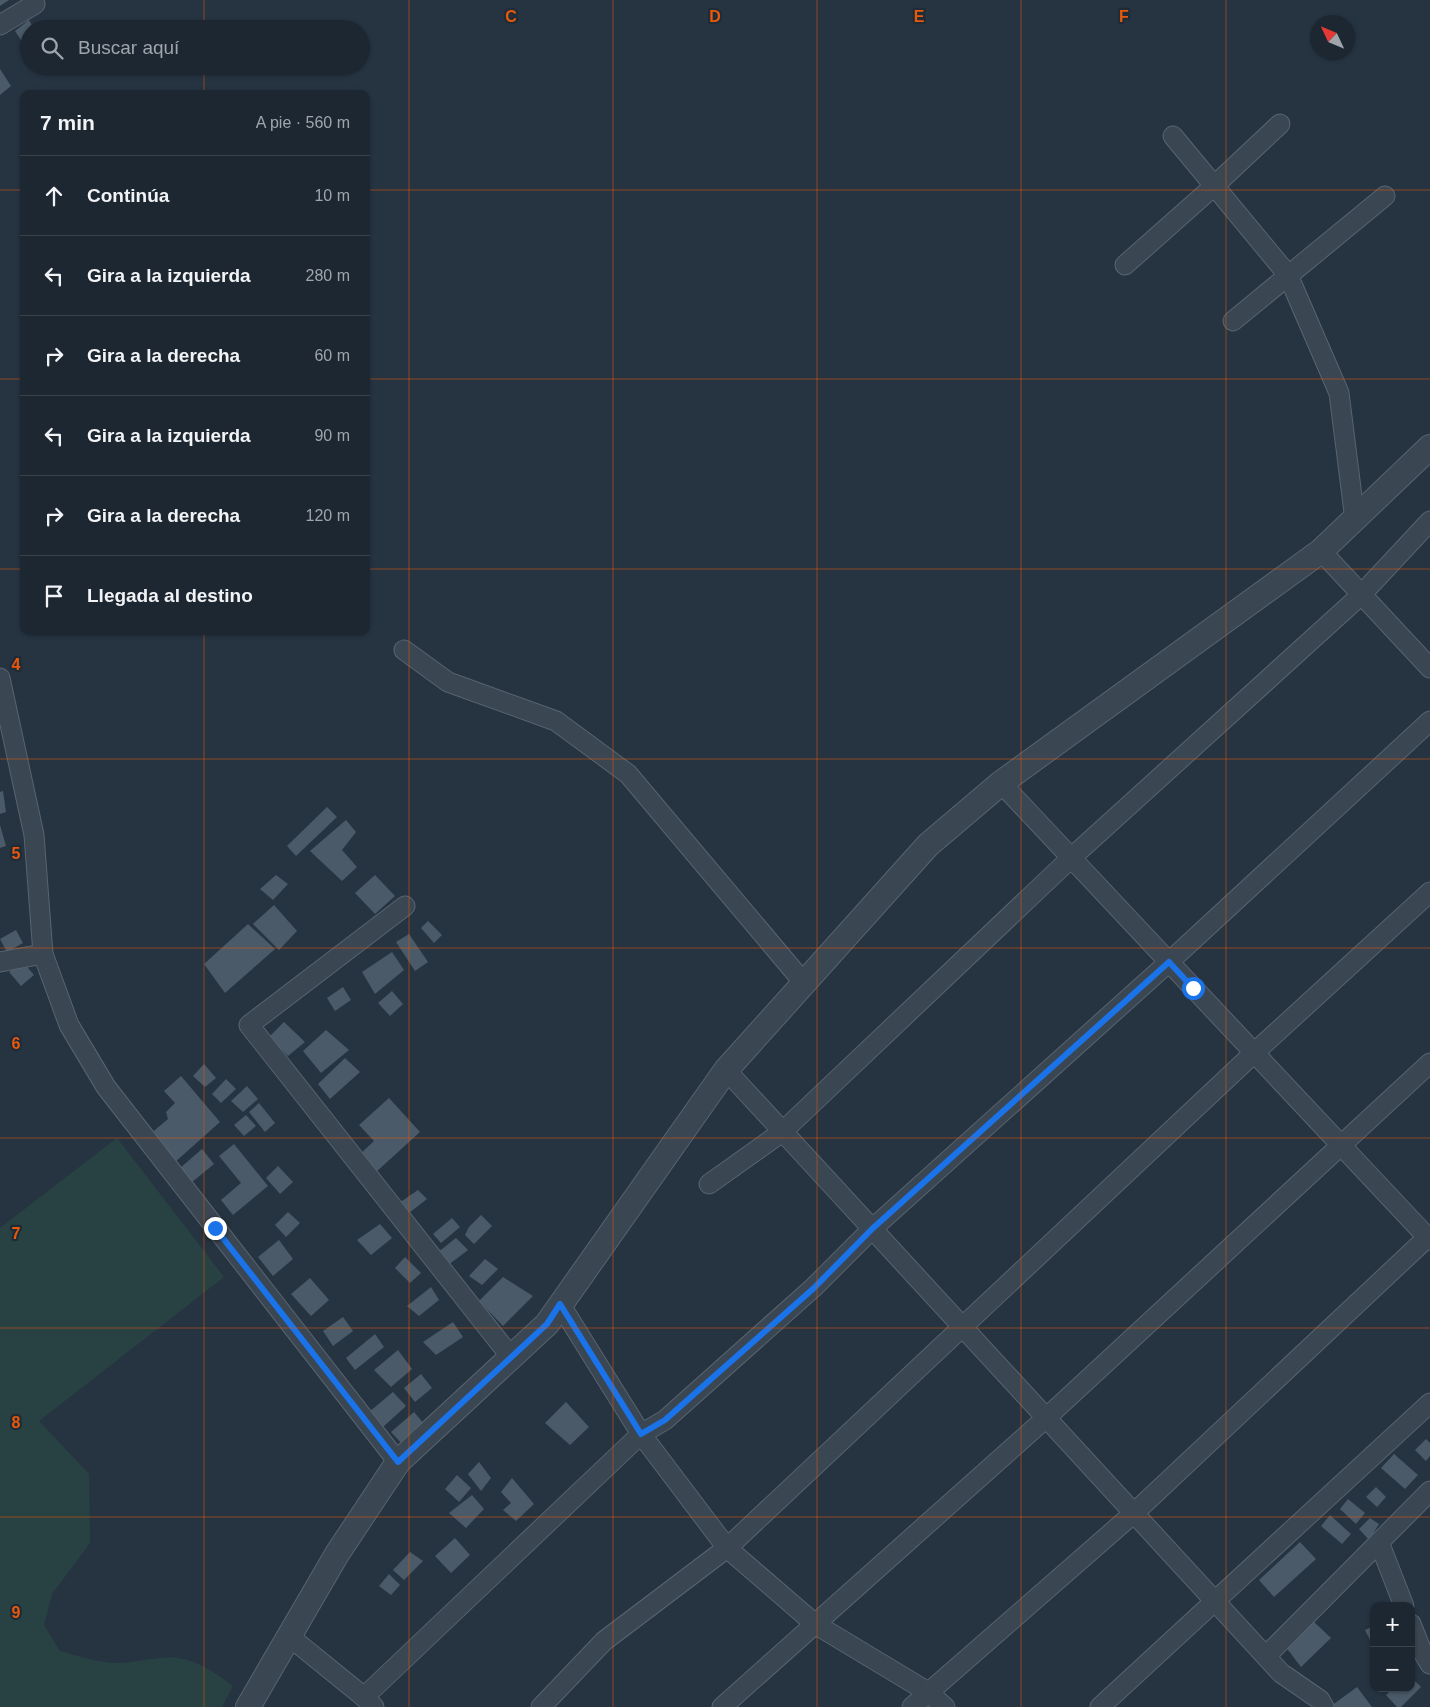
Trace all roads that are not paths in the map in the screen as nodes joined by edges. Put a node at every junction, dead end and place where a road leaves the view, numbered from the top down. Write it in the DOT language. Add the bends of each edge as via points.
graph roads {
  1 [pos="35,4"];
  2 [pos="0,25"];
  3 [pos="1280,124"];
  4 [pos="1174,136"];
  5 [pos="1214,186"];
  6 [pos="1385,196"];
  7 [pos="1125,265"];
  8 [pos="1288,275"];
  9 [pos="1233,322"];
  10 [pos="1430,447"];
  11 [pos="1355,520"];
  12 [pos="1430,521"];
  13 [pos="1321,551"];
  14 [pos="1361,595"];
  15 [pos="404,650"];
  16 [pos="1430,668"];
  17 [pos="0,678"];
  18 [pos="1430,721"];
  19 [pos="1001,783"];
  20 [pos="1071,858"];
  21 [pos="1430,892"];
  22 [pos="405,906"];
  23 [pos="43,954"];
  24 [pos="0,962"];
  25 [pos="1169,962"];
  26 [pos="804,983"];
  27 [pos="1254,1053"];
  28 [pos="1430,1063"];
  29 [pos="726,1070"];
  30 [pos="782,1132"];
  31 [pos="1341,1145"];
  32 [pos="709,1184"];
  33 [pos="872,1229"];
  34 [pos="1429,1238"];
  35 [pos="560,1304"];
  36 [pos="962,1327"];
  37 [pos="511,1357"];
  38 [pos="1430,1403"];
  39 [pos="1046,1418"];
  40 [pos="641,1434"];
  41 [pos="398,1462"];
  42 [pos="1430,1491"];
  43 [pos="1134,1513"];
  44 [pos="1379,1542"];
  45 [pos="727,1548"];
  46 [pos="1216,1602"];
  47 [pos="1402,1602"];
  48 [pos="815,1624"];
  49 [pos="1415,1634"];
  50 [pos="290,1637"];
  51 [pos="1266,1656"];
  52 [pos="1430,1664"];
  53 [pos="928,1692"];
  54 [pos="369,1702"];
  55 [pos="248,1707"];
  56 [pos="541,1707"];
  57 [pos="722,1707"];
  58 [pos="912,1707"];
  59 [pos="945,1707"];
  60 [pos="1100,1707"];
  61 [pos="1324,1707"];
  1 -- 2 [label="street"];
  3 -- 5 [label="street"];
  4 -- 5 [label="street"];
  5 -- 7 [label="street"];
  5 -- 8 [label="street"];
  6 -- 8 [label="street"];
  8 -- 9 [label="street"];
  8 -- 11 [label="street" via="1339,394"];
  10 -- 11 [label="street"];
  11 -- 13 [label="street"];
  12 -- 14 [label="street"];
  13 -- 14 [label="street"];
  13 -- 19 [label="street"];
  14 -- 16 [label="street"];
  14 -- 20 [label="street"];
  15 -- 26 [label="street" via="448,682 556,721 628,774"];
  17 -- 23 [label="street" via="34,835"];
  18 -- 25 [label="street"];
  19 -- 20 [label="street"];
  19 -- 26 [label="street" via="928,845"];
  20 -- 25 [label="street"];
  20 -- 30 [label="street"];
  21 -- 27 [label="street"];
  22 -- 37 [label="street" via="249,1025"];
  23 -- 24 [label="street"];
  23 -- 41 [label="street" via="69,1025 106,1087"];
  25 -- 27 [label="street"];
  25 -- 33 [label="street"];
  26 -- 29 [label="street"];
  27 -- 31 [label="street"];
  27 -- 36 [label="street"];
  28 -- 31 [label="street"];
  29 -- 30 [label="street"];
  29 -- 35 [label="street"];
  30 -- 32 [label="street"];
  30 -- 33 [label="street"];
  31 -- 34 [label="street"];
  31 -- 39 [label="street"];
  33 -- 36 [label="street"];
  33 -- 40 [label="street" via="814,1288 665,1420"];
  34 -- 43 [label="street"];
  35 -- 37 [label="street" via="547,1324"];
  35 -- 40 [label="street"];
  36 -- 39 [label="street"];
  36 -- 45 [label="street"];
  37 -- 41 [label="street"];
  38 -- 46 [label="street"];
  39 -- 43 [label="street"];
  39 -- 48 [label="street"];
  40 -- 45 [label="street"];
  40 -- 54 [label="street"];
  41 -- 50 [label="street" via="337,1554"];
  42 -- 44 [label="street"];
  43 -- 46 [label="street"];
  43 -- 53 [label="street"];
  44 -- 47 [label="street"];
  44 -- 51 [label="street"];
  45 -- 48 [label="street"];
  45 -- 56 [label="street" via="604,1641"];
  46 -- 51 [label="street"];
  46 -- 60 [label="street"];
  48 -- 53 [label="street"];
  48 -- 57 [label="street"];
  49 -- 52 [label="street"];
  50 -- 54 [label="street"];
  50 -- 55 [label="street"];
  51 -- 61 [label="street" via="1281,1672 1320,1700"];
  53 -- 58 [label="street"];
  53 -- 59 [label="street"];
}
